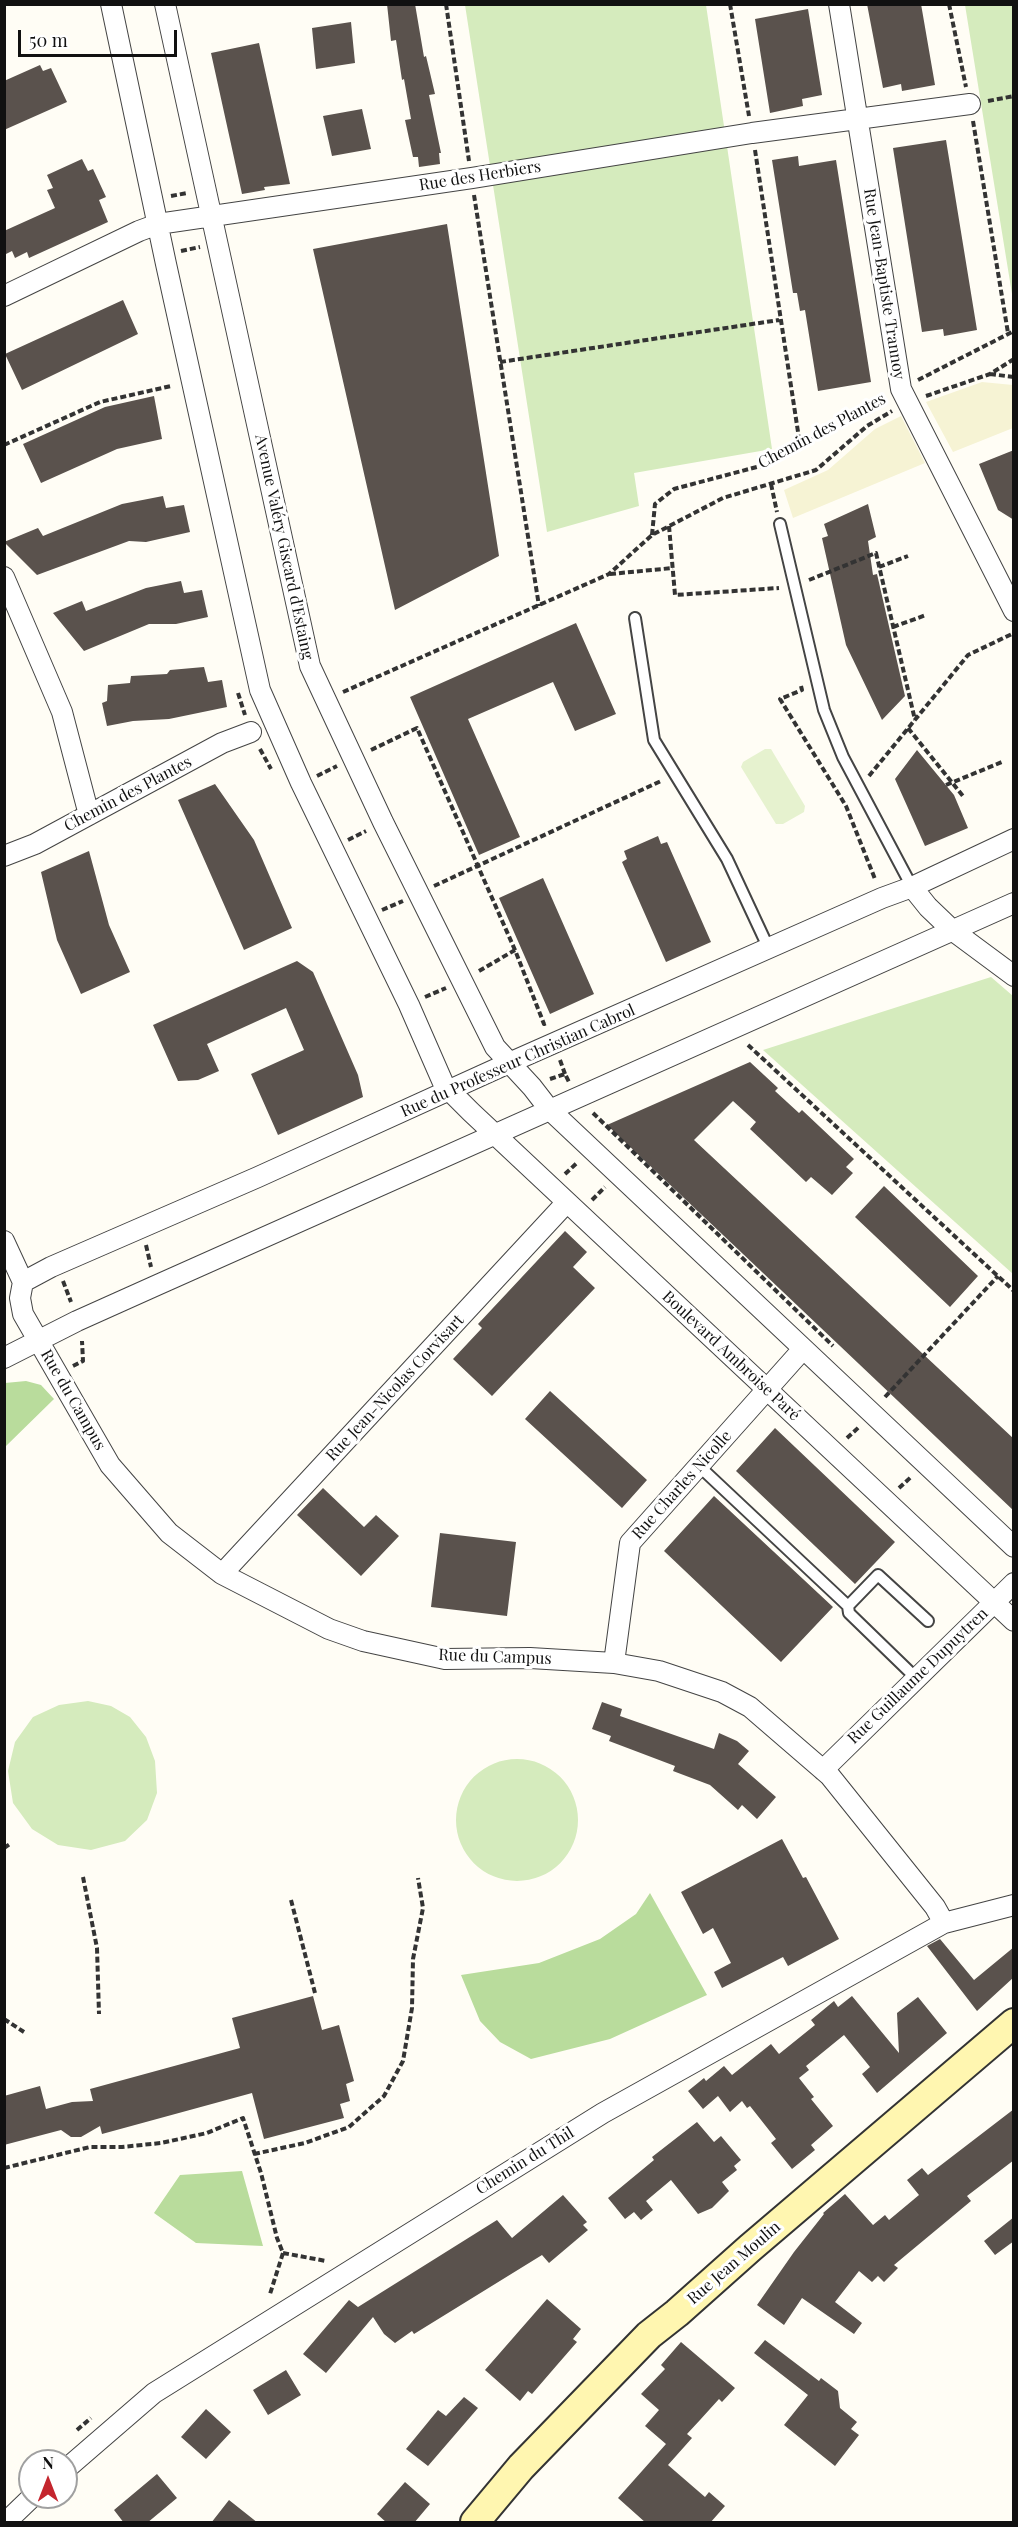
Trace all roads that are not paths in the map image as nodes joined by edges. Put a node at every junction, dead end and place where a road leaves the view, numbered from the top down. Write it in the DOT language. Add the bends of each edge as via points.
graph roads {
  1 [pos="111,4"];
  2 [pos="165,4"];
  3 [pos="839,4"];
  4 [pos="970,104"];
  5 [pos="857,118"];
  6 [pos="211,215"];
  7 [pos="158,224"];
  8 [pos="4,296"];
  9 [pos="780,524"];
  10 [pos="4,577"];
  11 [pos="1014,611"];
  12 [pos="634,618"];
  13 [pos="251,732"];
  14 [pos="89,815"];
  15 [pos="1014,839"];
  16 [pos="4,856"];
  17 [pos="912,887"];
  18 [pos="1014,903"];
  19 [pos="952,930"];
  20 [pos="769,949"];
  21 [pos="1014,976"];
  22 [pos="509,1063"];
  23 [pos="448,1091"];
  24 [pos="549,1109"];
  25 [pos="494,1134"];
  26 [pos="567,1202"];
  27 [pos="4,1241"];
  28 [pos="23,1282"];
  29 [pos="38,1340"];
  30 [pos="803,1349"];
  31 [pos="4,1358"];
  32 [pos="767,1390"];
  33 [pos="699,1466"];
  34 [pos="1014,1547"];
  35 [pos="222,1574"];
  36 [pos="1014,1583"];
  37 [pos="993,1602"];
  38 [pos="848,1606"];
  39 [pos="928,1621"];
  40 [pos="1014,1621"];
  41 [pos="614,1663"];
  42 [pos="916,1678"];
  43 [pos="823,1770"];
  44 [pos="1014,1905"];
  45 [pos="944,1923"];
  46 [pos="1014,2023"];
  47 [pos="78,2459"];
  48 [pos="20,2509"];
  49 [pos="6,2523"];
  50 [pos="475,2523"];
  1 -- 7 [label="street"];
  2 -- 6 [label="street, Avenue Valéry Giscard d'Estaing"];
  3 -- 5 [label="street, Rue Jean-Baptiste Trannoy"];
  4 -- 5 [label="street, Rue des Herbiers"];
  5 -- 6 [label="street, Rue des Herbiers"];
  5 -- 11 [label="street, Rue Jean-Baptiste Trannoy" via="905,396"];
  6 -- 7 [label="street, Rue des Herbiers"];
  6 -- 22 [label="street, Avenue Valéry Giscard d'Estaing" via="310,666 495,1047"];
  7 -- 8 [label="street, Rue des Herbiers"];
  7 -- 23 [label="street" via="260,690"];
  9 -- 17 [label="lane" via="824,710 843,757"];
  10 -- 14 [label="street" via="62,712"];
  12 -- 20 [label="lane" via="654,740 727,859"];
  13 -- 14 [label="street, Chemin des Plantes" via="222,743"];
  14 -- 16 [label="street, Chemin des Plantes"];
  15 -- 17 [label="street, Rue du Professeur Christian Cabrol"];
  17 -- 19 [label="street"];
  17 -- 20 [label="street, Rue du Professeur Christian Cabrol"];
  18 -- 19 [label="street"];
  19 -- 21 [label="street"];
  19 -- 24 [label="street"];
  20 -- 22 [label="street, Rue du Professeur Christian Cabrol"];
  22 -- 23 [label="street, Rue du Professeur Christian Cabrol"];
  22 -- 24 [label="street, Avenue Valéry Giscard d'Estaing"];
  23 -- 25 [label="street, Boulevard Ambroise Paré"];
  23 -- 28 [label="street, Rue du Professeur Christian Cabrol"];
  24 -- 25 [label="street"];
  24 -- 30 [label="street"];
  25 -- 26 [label="street, Boulevard Ambroise Paré"];
  25 -- 29 [label="street"];
  26 -- 32 [label="street, Boulevard Ambroise Paré"];
  26 -- 35 [label="street, Rue Jean-Nicolas Corvisart"];
  27 -- 28 [label="street"];
  28 -- 29 [label="street, Rue du Campus" via="23,1314"];
  29 -- 31 [label="street"];
  29 -- 35 [label="street, Rue du Campus" via="110,1466 169,1533"];
  30 -- 32 [label="street, Rue Charles Nicolle"];
  30 -- 34 [label="street"];
  32 -- 33 [label="street, Rue Charles Nicolle"];
  32 -- 37 [label="street, Boulevard Ambroise Paré"];
  33 -- 38 [label="lane"];
  33 -- 41 [label="street, Rue Charles Nicolle" via="630,1543"];
  35 -- 41 [label="street, Rue du Campus" via="329,1629 363,1641 445,1659 530,1658"];
  36 -- 37 [label="street, Rue Guillaume Dupuytren"];
  37 -- 40 [label="street, Boulevard Ambroise Paré"];
  37 -- 42 [label="street, Rue Guillaume Dupuytren"];
  38 -- 39 [label="lane" via="878,1575"];
  38 -- 42 [label="lane" via="849,1613"];
  41 -- 43 [label="street, Rue du Campus" via="659,1671 722,1692 750,1707"];
  42 -- 43 [label="street, Rue Guillaume Dupuytren"];
  43 -- 45 [label="street, Rue du Campus"];
  44 -- 45 [label="street, Chemin du Thil"];
  45 -- 47 [label="street, Chemin du Thil" via="603,2113 154,2394"];
  46 -- 50 [label="main road, Rue Jean Moulin" via="649,2335 521,2467"];
  48 -- 49 [label="street"];
}
